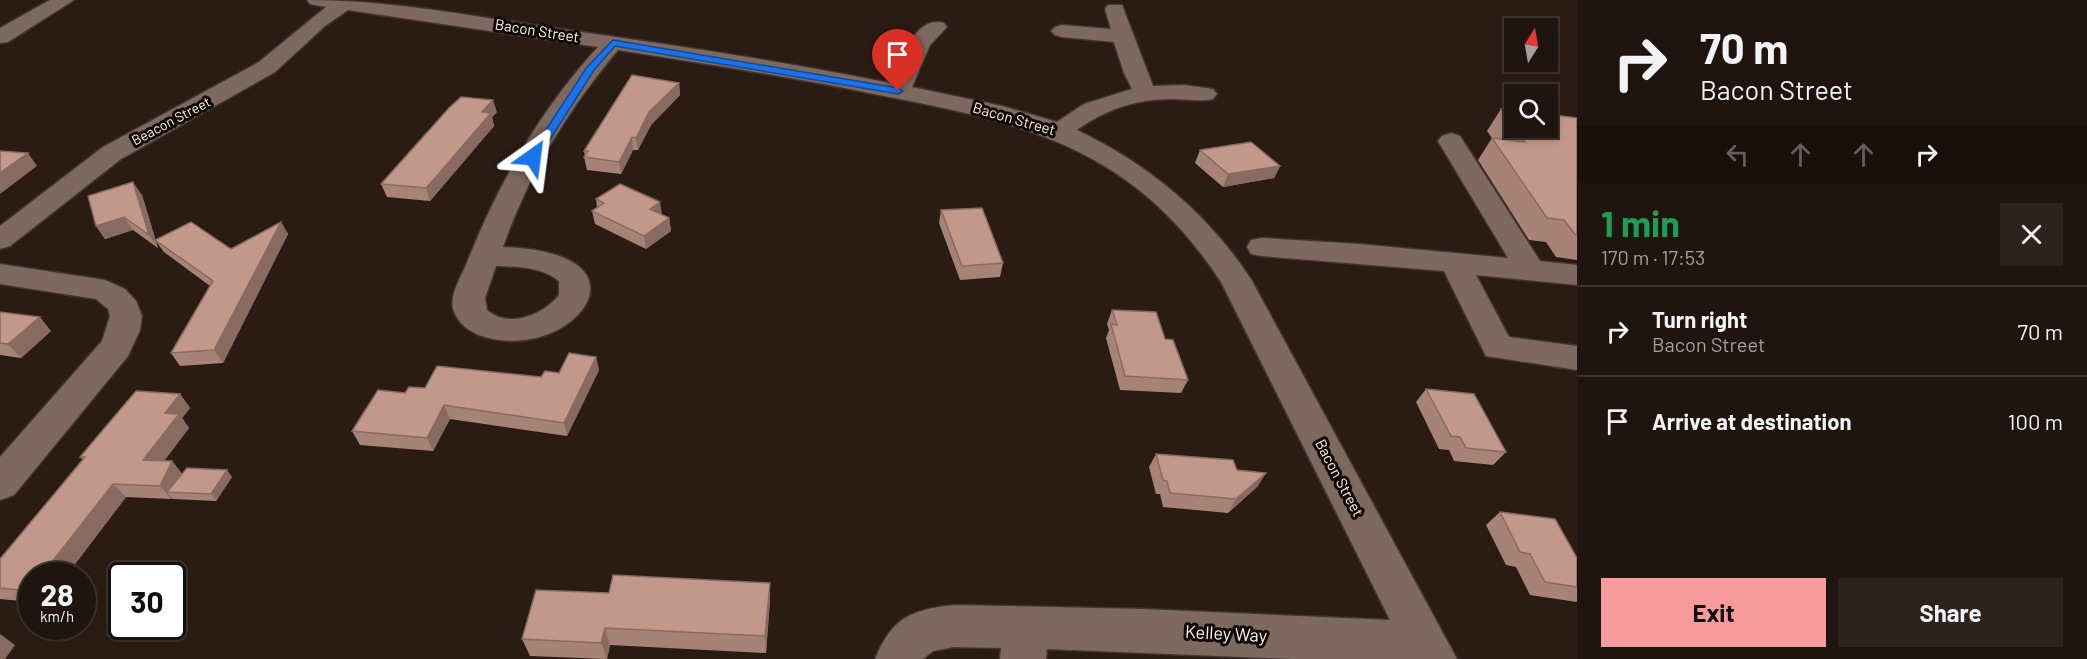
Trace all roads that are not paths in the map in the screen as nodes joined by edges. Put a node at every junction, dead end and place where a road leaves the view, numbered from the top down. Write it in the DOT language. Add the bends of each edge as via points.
graph roads {
  1 [pos="64,0"];
  2 [pos="474,0"];
  3 [pos="330,2"];
  4 [pos="1115,9"];
  5 [pos="453,19"];
  6 [pos="938,27"];
  7 [pos="1062,32"];
  8 [pos="1124,36"];
  9 [pos="0,37"];
  10 [pos="613,43"];
  11 [pos="898,91"];
  12 [pos="1145,92"];
  13 [pos="1205,94"];
  14 [pos="1059,132"];
  15 [pos="1451,141"];
  16 [pos="0,240"];
  17 [pos="1262,247"];
  18 [pos="484,256"];
  19 [pos="1455,263"];
  20 [pos="1531,271"];
  21 [pos="0,274"];
  22 [pos="1577,275"];
  23 [pos="1577,358"];
  24 [pos="0,484"];
  25 [pos="1024,643"];
  26 [pos="1430,652"];
  27 [pos="898,659"];
  1 -- 9 [label="street"];
  2 -- 5 [label="street"];
  3 -- 5 [label="street, Bacon Street"];
  3 -- 16 [label="street, Beacon Street" via="318,22 267,67 112,153"];
  4 -- 8 [label="street"];
  5 -- 10 [label="street, Bacon Street"];
  6 -- 11 [label="street" via="920,42"];
  7 -- 8 [label="street"];
  8 -- 12 [label="street"];
  10 -- 11 [label="street, Bacon Street"];
  10 -- 18 [label="street" via="590,69 548,133 501,216"];
  11 -- 14 [label="street, Bacon Street" via="1004,114"];
  12 -- 13 [label="street"];
  12 -- 14 [label="street" via="1096,108"];
  14 -- 26 [label="street, Bacon Street" via="1106,156 1156,191 1181,211 1220,254"];
  15 -- 20 [label="street"];
  17 -- 19 [label="street"];
  19 -- 20 [label="street"];
  19 -- 23 [label="street" via="1498,348"];
  20 -- 22 [label="street"];
  21 -- 24 [label="street" via="105,290 119,298 127,313 126,328 116,348"];
  25 -- 26 [label="street, Kelley Way" via="1143,630"];
  25 -- 27 [label="street, Kelley Way" via="931,628 912,638"];
}
